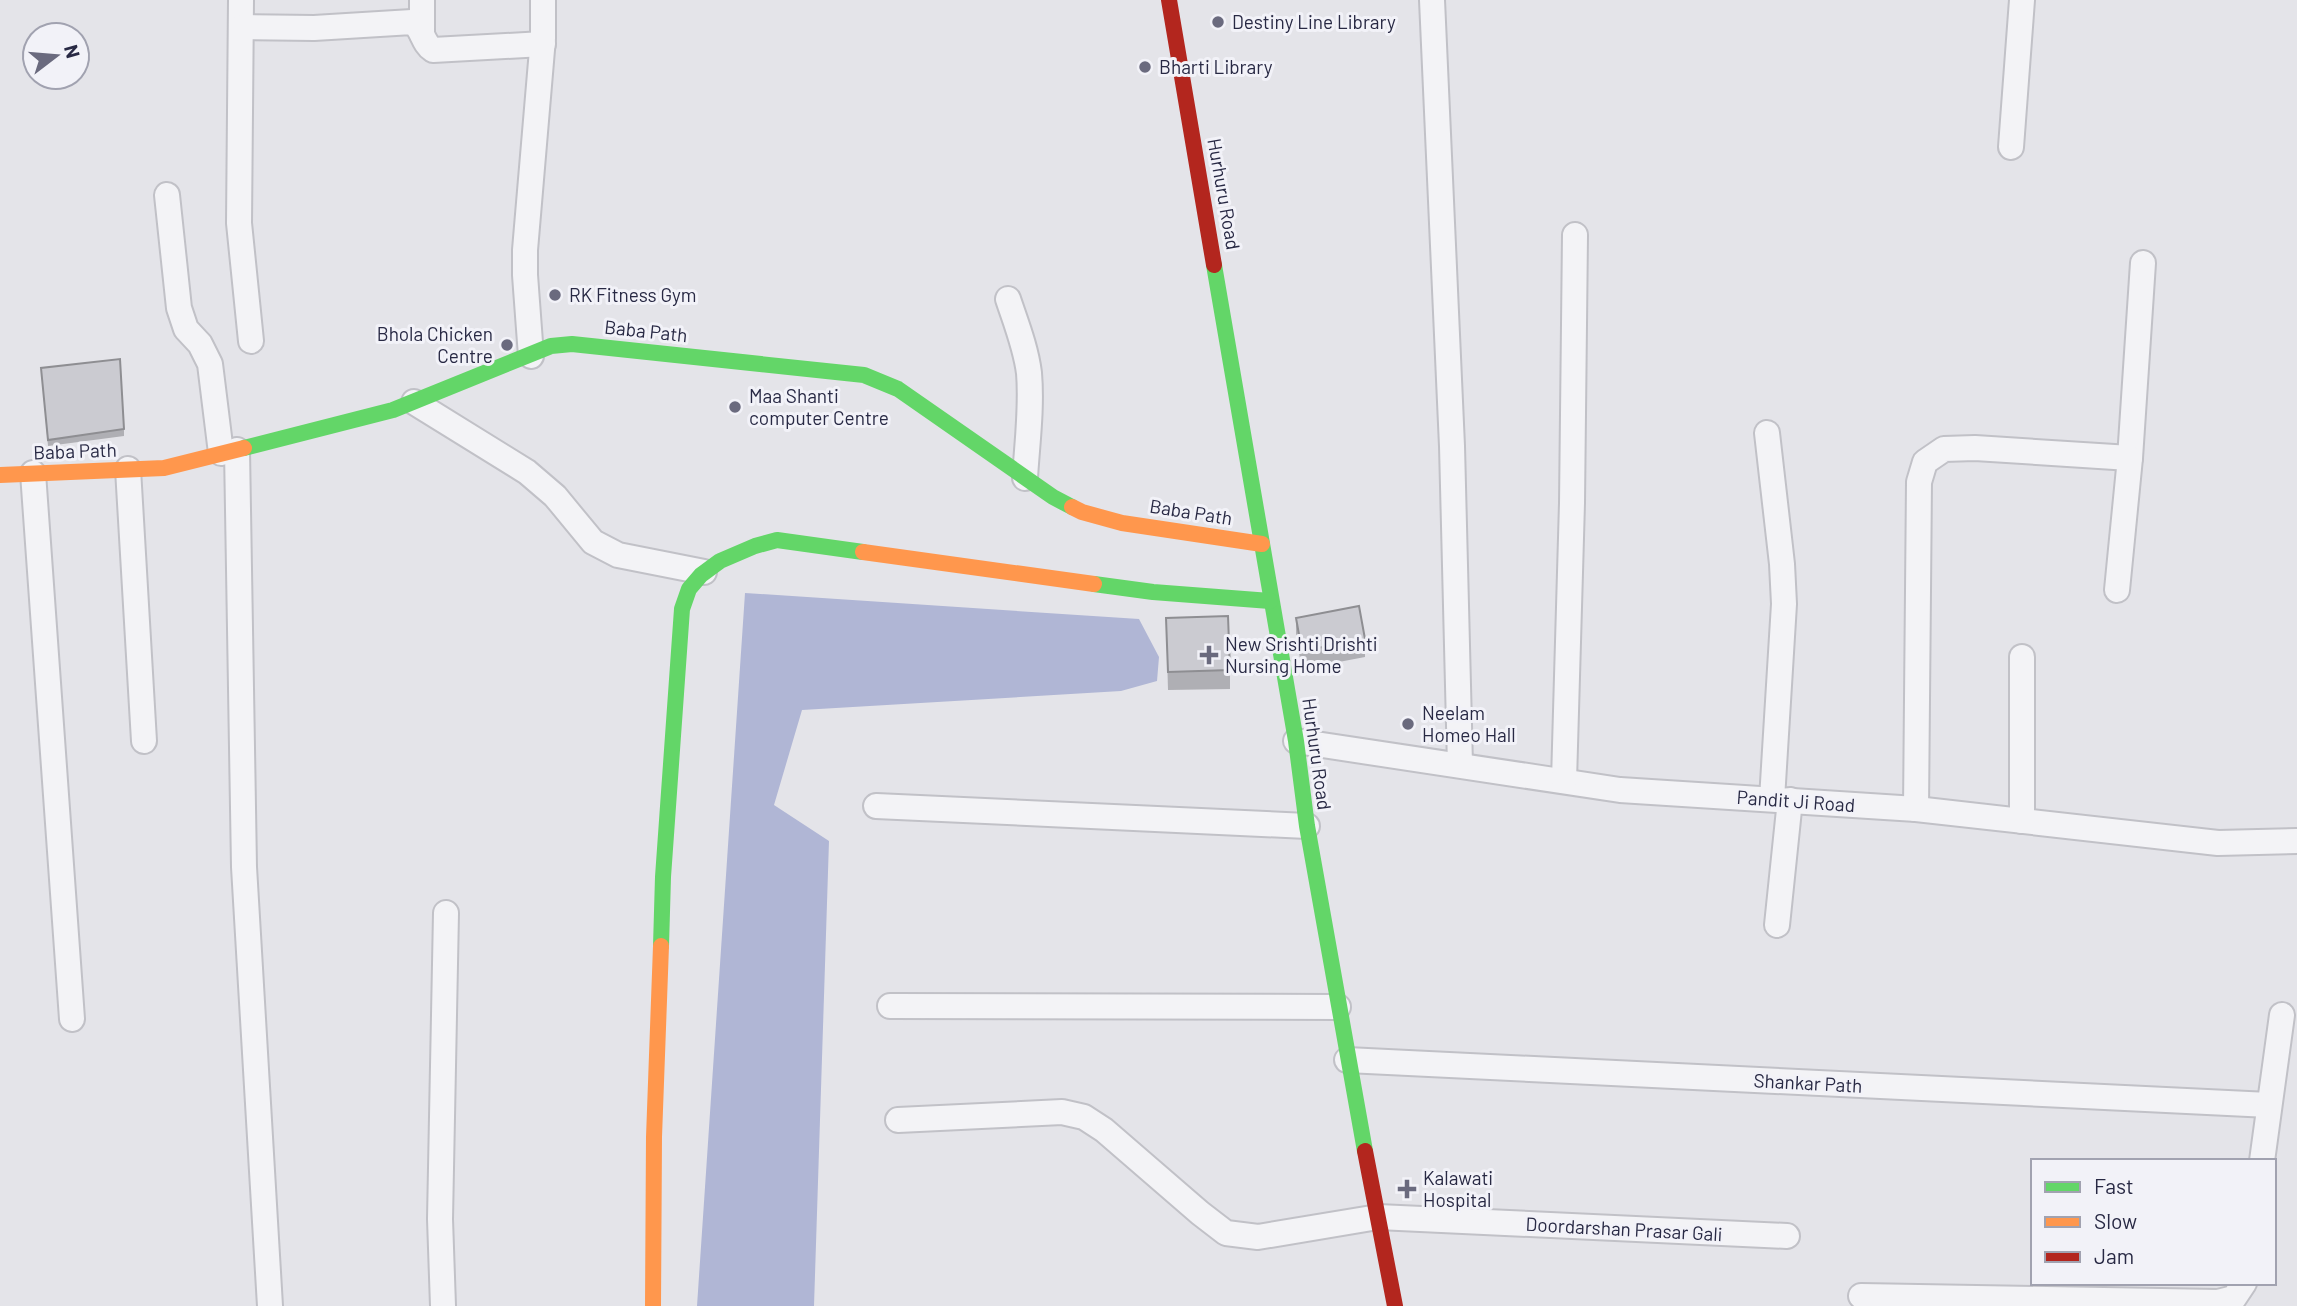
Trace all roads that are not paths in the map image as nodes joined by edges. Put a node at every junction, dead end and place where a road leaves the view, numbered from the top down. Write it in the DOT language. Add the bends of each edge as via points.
graph roads {
  1 [pos="241,0"];
  2 [pos="422,0"];
  3 [pos="543,0"];
  4 [pos="1169,0"];
  5 [pos="1432,0"];
  6 [pos="2022,0"];
  7 [pos="241,27"];
  8 [pos="422,34"];
  9 [pos="543,44"];
  10 [pos="2011,147"];
  11 [pos="167,195"];
  12 [pos="1575,235"];
  13 [pos="2143,263"];
  14 [pos="1008,299"];
  15 [pos="251,341"];
  16 [pos="531,356"];
  17 [pos="414,402"];
  18 [pos="1767,433"];
  19 [pos="229,452"];
  20 [pos="2130,458"];
  21 [pos="128,469"];
  22 [pos="33,473"];
  23 [pos="0,475"];
  24 [pos="1025,478"];
  25 [pos="1262,544"];
  26 [pos="704,572"];
  27 [pos="2117,590"];
  28 [pos="1270,601"];
  29 [pos="2022,657"];
  30 [pos="145,741"];
  31 [pos="1296,741"];
  32 [pos="1460,765"];
  33 [pos="1563,781"];
  34 [pos="1781,800"];
  35 [pos="876,806"];
  36 [pos="1916,809"];
  37 [pos="2022,821"];
  38 [pos="1307,826"];
  39 [pos="2297,841"];
  40 [pos="446,913"];
  41 [pos="1777,925"];
  42 [pos="890,1006"];
  43 [pos="1338,1007"];
  44 [pos="2282,1016"];
  45 [pos="72,1019"];
  46 [pos="1347,1060"];
  47 [pos="2269,1105"];
  48 [pos="898,1121"];
  49 [pos="2262,1159"];
  50 [pos="1378,1217"];
  51 [pos="1787,1236"];
  52 [pos="2243,1285"];
  53 [pos="1861,1296"];
  54 [pos="2194,1304"];
  55 [pos="270,1306"];
  56 [pos="443,1306"];
  57 [pos="653,1306"];
  58 [pos="1395,1306"];
  1 -- 7 [label="street"];
  2 -- 8 [label="street"];
  3 -- 9 [label="street"];
  4 -- 25 [label="street, Hurhuru Road"];
  5 -- 32 [label="street" via="1452,446"];
  6 -- 10 [label="street"];
  7 -- 8 [label="street" via="314,28 405,21 416,24"];
  7 -- 15 [label="street" via="239,223"];
  8 -- 9 [label="street" via="433,50"];
  9 -- 16 [label="street" via="525,262"];
  11 -- 19 [label="street" via="179,308 186,328 210,364"];
  12 -- 33 [label="street"];
  13 -- 20 [label="street"];
  14 -- 24 [label="street" via="1029,372"];
  16 -- 17 [label="street, Baba Path"];
  16 -- 24 [label="street, Baba Path" via="551,346 572,344 864,375 898,389"];
  17 -- 19 [label="street, Baba Path"];
  17 -- 26 [label="street" via="527,472 555,496 593,542 618,555"];
  18 -- 34 [label="street" via="1784,604"];
  19 -- 21 [label="street, Baba Path" via="164,468"];
  19 -- 55 [label="street" via="244,867"];
  20 -- 27 [label="street"];
  20 -- 36 [label="street" via="1944,449 1925,462 1919,482"];
  21 -- 22 [label="street, Baba Path"];
  21 -- 30 [label="street"];
  22 -- 23 [label="street, Baba Path"];
  22 -- 45 [label="street"];
  24 -- 25 [label="street, Baba Path" via="1082,512 1122,523"];
  25 -- 28 [label="street, Hurhuru Road"];
  26 -- 28 [label="street" via="751,545 777,540 1153,592"];
  26 -- 57 [label="street" via="691,585 682,609 665,850"];
  28 -- 31 [label="street, Hurhuru Road"];
  29 -- 37 [label="street"];
  31 -- 32 [label="street, Pandit Ji Road"];
  31 -- 38 [label="street, Hurhuru Road"];
  32 -- 33 [label="street, Pandit Ji Road"];
  33 -- 34 [label="street, Pandit Ji Road" via="1620,790"];
  34 -- 36 [label="street, Pandit Ji Road"];
  34 -- 41 [label="street"];
  35 -- 38 [label="street"];
  36 -- 37 [label="street, Pandit Ji Road"];
  37 -- 39 [label="street, Pandit Ji Road" via="2218,843"];
  38 -- 43 [label="street, Hurhuru Road"];
  40 -- 56 [label="street" via="440,1219"];
  42 -- 43 [label="street"];
  43 -- 46 [label="street, Hurhuru Road"];
  44 -- 47 [label="street"];
  46 -- 47 [label="street, Shankar Path"];
  46 -- 50 [label="street, Hurhuru Road"];
  47 -- 49 [label="street"];
  48 -- 50 [label="street, Doordarshan Prasar Gali" via="1062,1112 1084,1117 1226,1233 1258,1237"];
  50 -- 51 [label="street, Doordarshan Prasar Gali"];
  50 -- 58 [label="street, Hurhuru Road"];
  52 -- 54 [label="street" via="2234,1298"];
  53 -- 54 [label="street"];
}
